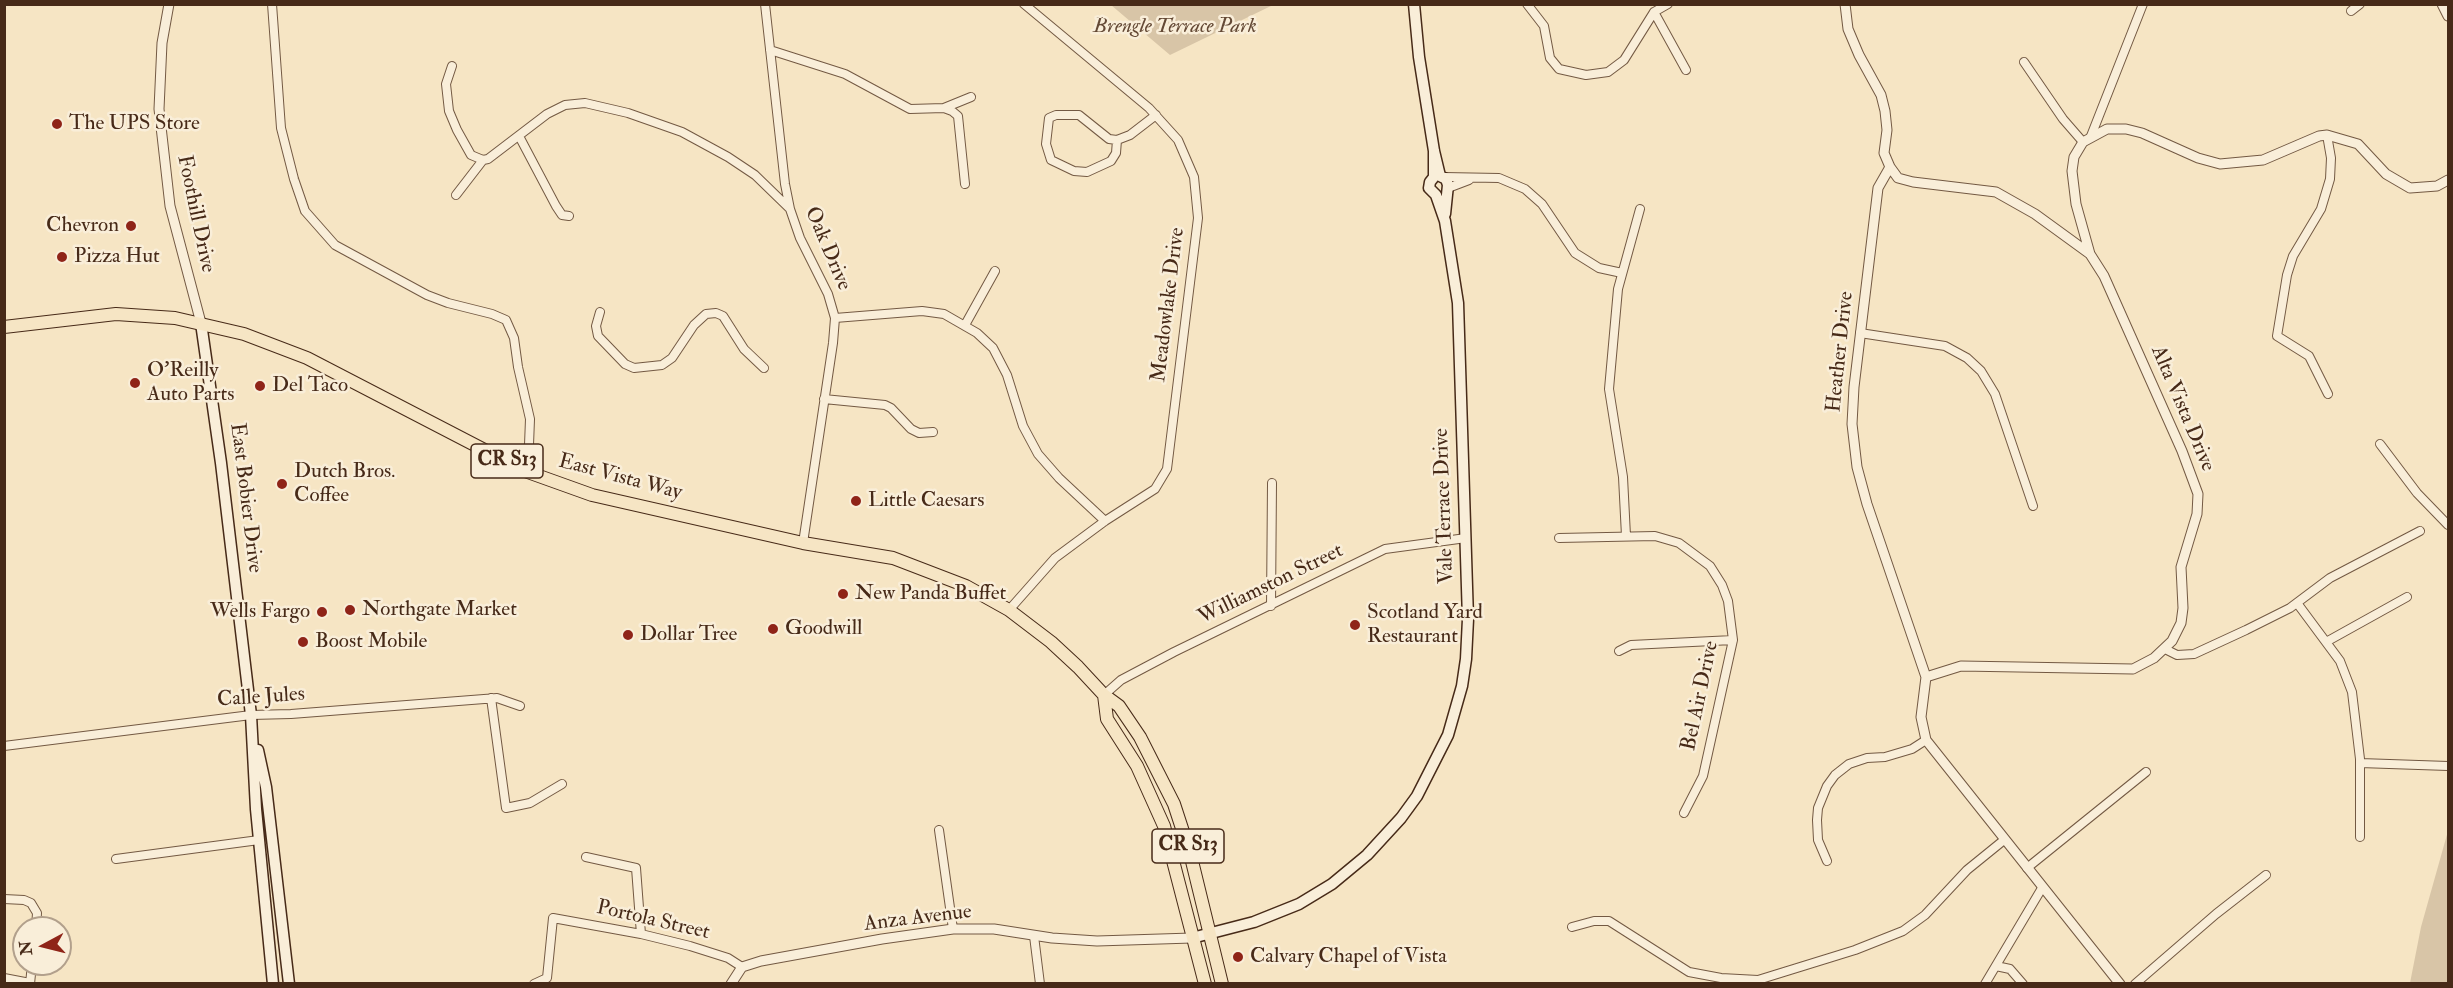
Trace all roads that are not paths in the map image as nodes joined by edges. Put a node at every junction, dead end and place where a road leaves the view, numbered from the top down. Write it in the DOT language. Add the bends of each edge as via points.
graph roads {
  1 [pos="169,4"];
  2 [pos="272,4"];
  3 [pos="765,4"];
  4 [pos="1024,4"];
  5 [pos="1414,4"];
  6 [pos="1527,4"];
  7 [pos="1668,4"];
  8 [pos="1845,4"];
  9 [pos="2143,4"];
  10 [pos="2360,4"];
  11 [pos="2442,4"];
  12 [pos="2351,11"];
  13 [pos="1654,12"];
  14 [pos="2448,16"];
  15 [pos="770,50"];
  16 [pos="2024,62"];
  17 [pos="452,66"];
  18 [pos="1686,70"];
  19 [pos="971,97"];
  20 [pos="944,108"];
  21 [pos="1156,115"];
  22 [pos="2327,135"];
  23 [pos="519,136"];
  24 [pos="2087,139"];
  25 [pos="1117,140"];
  26 [pos="483,160"];
  27 [pos="1890,167"];
  28 [pos="1439,177"];
  29 [pos="1473,179"];
  30 [pos="2448,180"];
  31 [pos="965,184"];
  32 [pos="1447,190"];
  33 [pos="456,195"];
  34 [pos="1436,195"];
  35 [pos="790,209"];
  36 [pos="1640,209"];
  37 [pos="568,216"];
  38 [pos="1445,221"];
  39 [pos="2090,254"];
  40 [pos="995,272"];
  41 [pos="1622,273"];
  42 [pos="600,312"];
  43 [pos="835,318"];
  44 [pos="201,323"];
  45 [pos="965,324"];
  46 [pos="4,327"];
  47 [pos="1860,333"];
  48 [pos="764,368"];
  49 [pos="2328,394"];
  50 [pos="824,399"];
  51 [pos="933,432"];
  52 [pos="2380,444"];
  53 [pos="515,466"];
  54 [pos="1272,483"];
  55 [pos="2033,506"];
  56 [pos="1105,521"];
  57 [pos="2448,525"];
  58 [pos="2420,531"];
  59 [pos="1626,536"];
  60 [pos="1466,538"];
  61 [pos="1559,538"];
  62 [pos="803,543"];
  63 [pos="2407,597"];
  64 [pos="2297,603"];
  65 [pos="1271,606"];
  66 [pos="1009,610"];
  67 [pos="1733,640"];
  68 [pos="2326,642"];
  69 [pos="2165,649"];
  70 [pos="1619,651"];
  71 [pos="1926,677"];
  72 [pos="1104,695"];
  73 [pos="491,698"];
  74 [pos="520,706"];
  75 [pos="251,715"];
  76 [pos="1926,740"];
  77 [pos="4,746"];
  78 [pos="2360,763"];
  79 [pos="2448,766"];
  80 [pos="2146,772"];
  81 [pos="562,784"];
  82 [pos="1684,813"];
  83 [pos="939,830"];
  84 [pos="2360,837"];
  85 [pos="259,840"];
  86 [pos="2004,840"];
  87 [pos="586,857"];
  88 [pos="116,859"];
  89 [pos="1827,861"];
  90 [pos="2027,868"];
  91 [pos="2266,875"];
  92 [pos="2042,888"];
  93 [pos="4,899"];
  94 [pos="37,916"];
  95 [pos="1572,927"];
  96 [pos="953,929"];
  97 [pos="1209,933"];
  98 [pos="641,934"];
  99 [pos="1034,936"];
  100 [pos="1192,938"];
  101 [pos="1996,966"];
  102 [pos="742,967"];
  103 [pos="4,978"];
  104 [pos="30,983"];
  105 [pos="273,984"];
  106 [pos="289,984"];
  107 [pos="534,984"];
  108 [pos="731,984"];
  109 [pos="1040,984"];
  110 [pos="1205,984"];
  111 [pos="1222,984"];
  112 [pos="1985,984"];
  113 [pos="2023,984"];
  114 [pos="2120,984"];
  115 [pos="2135,984"];
  1 -- 44 [label="street, Foothill Drive" via="162,43 159,119 170,206"];
  2 -- 53 [label="street" via="281,128 305,211 335,245 418,291 506,320 514,338 530,419 529,445"];
  3 -- 15 [label="street, Oak Drive"];
  4 -- 21 [label="street, Meadowlake Drive"];
  5 -- 28 [label="main road"];
  6 -- 13 [label="street" via="1544,26 1550,58 1559,69 1586,75 1608,72 1624,60"];
  7 -- 13 [label="street"];
  8 -- 27 [label="street" via="1848,29 1886,111 1884,153"];
  9 -- 24 [label="street"];
  10 -- 12 [label="street"];
  11 -- 14 [label="street"];
  13 -- 18 [label="street"];
  15 -- 20 [label="street" via="845,74 910,109"];
  15 -- 35 [label="street, Oak Drive"];
  16 -- 24 [label="street" via="2062,119"];
  17 -- 26 [label="street" via="446,84 449,111 471,155"];
  19 -- 20 [label="street"];
  20 -- 31 [label="street" via="957,116"];
  21 -- 25 [label="street"];
  21 -- 56 [label="street, Meadowlake Drive" via="1178,140 1194,177 1198,218 1171,439 1167,469 1155,489"];
  22 -- 24 [label="street" via="2263,160 2235,164 2198,158 2126,129 2107,129"];
  22 -- 30 [label="street" via="2358,144 2386,174 2410,188 2437,186"];
  22 -- 49 [label="street" via="2330,179 2321,209 2293,256 2277,336 2309,356"];
  23 -- 26 [label="street"];
  23 -- 35 [label="street" via="565,105 585,103 628,113 682,132 728,157 755,175"];
  23 -- 37 [label="street" via="556,206 562,215"];
  24 -- 39 [label="street" via="2074,157 2072,184"];
  25 -- 25 [label="street" via="1109,139 1079,115 1049,118 1046,144 1052,160 1074,171 1087,172 1111,161"];
  26 -- 33 [label="street"];
  27 -- 39 [label="street, Alta Vista Drive" via="1898,178 1913,182 1996,192 2035,214"];
  27 -- 47 [label="street, Heather Drive" via="1878,188"];
  28 -- 29 [label="street"];
  28 -- 32 [label="main road" via="1448,182"];
  28 -- 34 [label="main road" via="1429,185"];
  29 -- 32 [label="street"];
  29 -- 41 [label="street" via="1498,178 1525,189 1542,204 1575,254 1599,268"];
  32 -- 34 [label="main road"];
  32 -- 38 [label="main road, Vale Terrace Drive"];
  34 -- 38 [label="main road, Vale Terrace Drive"];
  35 -- 43 [label="street, Oak Drive"];
  36 -- 41 [label="street"];
  38 -- 60 [label="main road, Vale Terrace Drive" via="1458,303"];
  39 -- 69 [label="street, Alta Vista Drive" via="2104,276 2198,494 2197,514 2182,560 2181,623"];
  40 -- 45 [label="street"];
  41 -- 59 [label="street" via="1609,389 1623,477"];
  42 -- 48 [label="street" via="598,336 634,368 662,365 672,358 694,325 706,314 716,313 723,316 744,349"];
  43 -- 45 [label="street" via="922,311 944,314"];
  43 -- 50 [label="street, Oak Drive"];
  44 -- 46 [label="main road, East Vista Way / CR S13" via="116,314"];
  44 -- 53 [label="main road, East Vista Way / CR S13" via="244,334 307,358"];
  44 -- 75 [label="main road, East Bobier Drive"];
  45 -- 56 [label="street" via="993,348 1038,454"];
  47 -- 55 [label="street" via="1945,345 1981,371 1995,394"];
  47 -- 71 [label="street, Heather Drive" via="1852,424 1857,467"];
  50 -- 51 [label="street" via="885,405 911,429"];
  50 -- 62 [label="street, Oak Drive"];
  52 -- 57 [label="street" via="2417,493"];
  53 -- 62 [label="main road, East Vista Way / CR S13" via="592,495"];
  54 -- 65 [label="street"];
  56 -- 66 [label="street, Meadowlake Drive" via="1055,558"];
  58 -- 64 [label="street" via="2330,578"];
  59 -- 61 [label="street, Bel Air Drive"];
  59 -- 67 [label="street, Bel Air Drive" via="1655,536 1679,543 1710,566 1728,601"];
  60 -- 65 [label="street, Williamston Street" via="1385,549"];
  60 -- 97 [label="main road, Vale Terrace Drive" via="1468,619 1462,686 1448,735 1417,796 1367,855 1332,884 1299,904 1254,922"];
  62 -- 66 [label="main road, East Vista Way / CR S13" via="893,558 966,586"];
  63 -- 68 [label="street"];
  64 -- 68 [label="street"];
  64 -- 69 [label="street" via="2194,654 2177,656"];
  65 -- 72 [label="street, Williamston Street" via="1121,680"];
  66 -- 72 [label="main road, East Vista Way / CR S13" via="1058,648"];
  67 -- 70 [label="street" via="1632,645"];
  67 -- 82 [label="street, Bel Air Drive" via="1703,776"];
  68 -- 78 [label="street" via="2340,661 2352,692"];
  69 -- 71 [label="street, Alta Vista Drive" via="2133,669 1961,666"];
  71 -- 76 [label="street" via="1922,717"];
  72 -- 97 [label="main road, East Vista Way / CR S13" via="1119,706 1140,737 1171,796 1190,853"];
  72 -- 100 [label="main road, CR S13" via="1107,719 1137,766 1164,826"];
  73 -- 74 [label="street, Calle Jules"];
  73 -- 75 [label="street, Calle Jules"];
  73 -- 81 [label="street" via="506,808 530,804"];
  75 -- 77 [label="street, Calle Jules"];
  75 -- 85 [label="main road, East Bobier Drive"];
  75 -- 106 [label="main road, East Bobier Drive" via="266,788"];
  76 -- 86 [label="street"];
  76 -- 89 [label="street" via="1885,757 1850,764 1835,776 1818,807 1818,840"];
  78 -- 79 [label="street"];
  78 -- 84 [label="street"];
  80 -- 90 [label="street"];
  83 -- 96 [label="street"];
  85 -- 88 [label="street"];
  85 -- 105 [label="main road, East Bobier Drive"];
  86 -- 90 [label="street"];
  86 -- 95 [label="street" via="1967,870 1925,915 1903,930 1855,950 1758,980 1689,972 1609,921"];
  87 -- 98 [label="street" via="636,868"];
  90 -- 92 [label="street"];
  91 -- 115 [label="street"];
  92 -- 101 [label="street"];
  92 -- 114 [label="street"];
  93 -- 94 [label="street" via="31,903"];
  96 -- 99 [label="street, Anza Avenue" via="994,929"];
  96 -- 102 [label="street, Anza Avenue" via="792,954"];
  97 -- 100 [label="main road, Vale Terrace Drive"];
  97 -- 111 [label="main road, East Vista Way / CR S13"];
  98 -- 102 [label="street, Portola Street" via="728,958"];
  98 -- 107 [label="street, Portola Street" via="553,918 547,978"];
  99 -- 100 [label="street, Anza Avenue" via="1098,941"];
  99 -- 109 [label="street"];
  100 -- 110 [label="main road"];
  101 -- 112 [label="street"];
  101 -- 113 [label="street" via="2010,969"];
  102 -- 108 [label="street"];
  103 -- 104 [label="street"];
}
